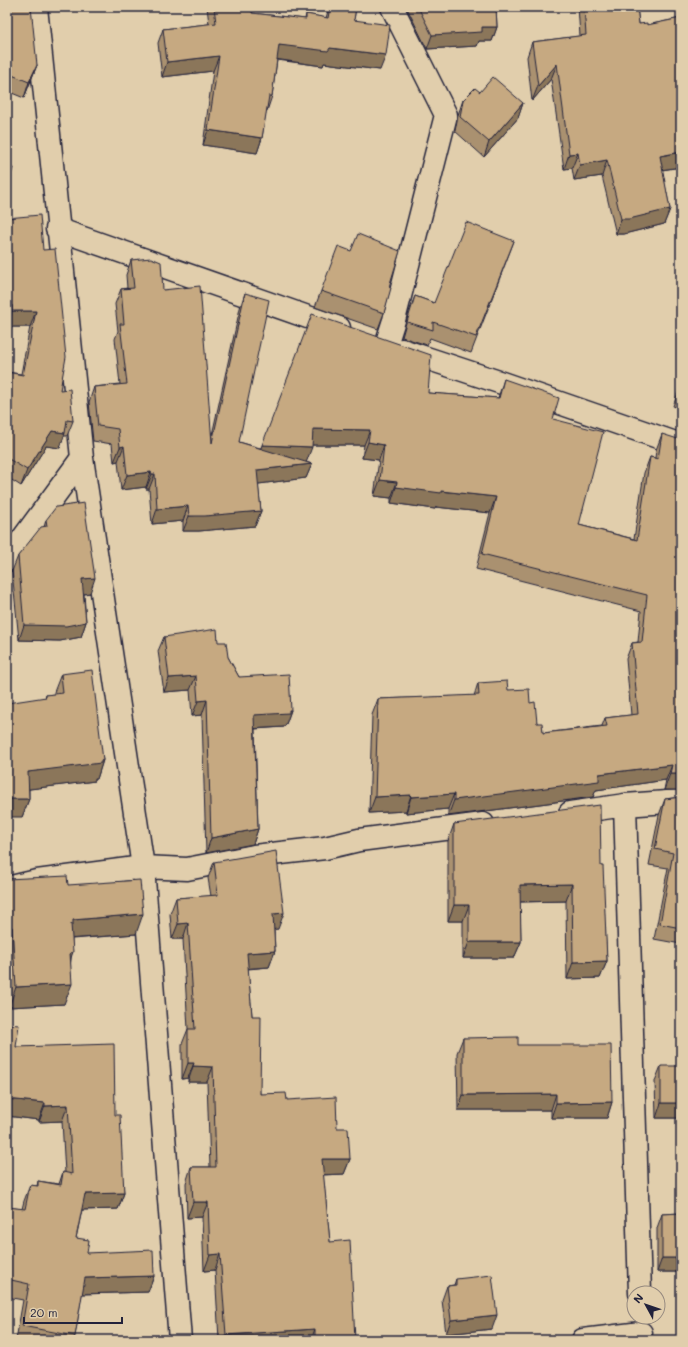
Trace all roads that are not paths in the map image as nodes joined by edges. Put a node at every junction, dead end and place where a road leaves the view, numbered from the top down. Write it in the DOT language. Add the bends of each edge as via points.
graph roads {
  1 [pos="36,7"];
  2 [pos="392,7"];
  3 [pos="57,229"];
  4 [pos="371,340"];
  5 [pos="681,445"];
  6 [pos="82,458"];
  7 [pos="7,560"];
  8 [pos="681,801"];
  9 [pos="625,805"];
  10 [pos="547,816"];
  11 [pos="500,822"];
  12 [pos="143,867"];
  13 [pos="7,888"];
  14 [pos="640,1285"];
  15 [pos="641,1330"];
  16 [pos="180,1340"];
  17 [pos="583,1340"];
  1 -- 3 [label="street"];
  2 -- 4 [label="street" via="446,115 396,313"];
  3 -- 4 [label="street"];
  3 -- 6 [label="street"];
  4 -- 5 [label="street"];
  6 -- 7 [label="street"];
  6 -- 12 [label="street"];
  8 -- 9 [label="street"];
  9 -- 10 [label="street"];
  9 -- 14 [label="street"];
  11 -- 12 [label="street" via="359,840 325,848 254,856 187,869"];
  12 -- 13 [label="street" via="37,881"];
  12 -- 16 [label="street"];
  15 -- 17 [label="street"];
}
